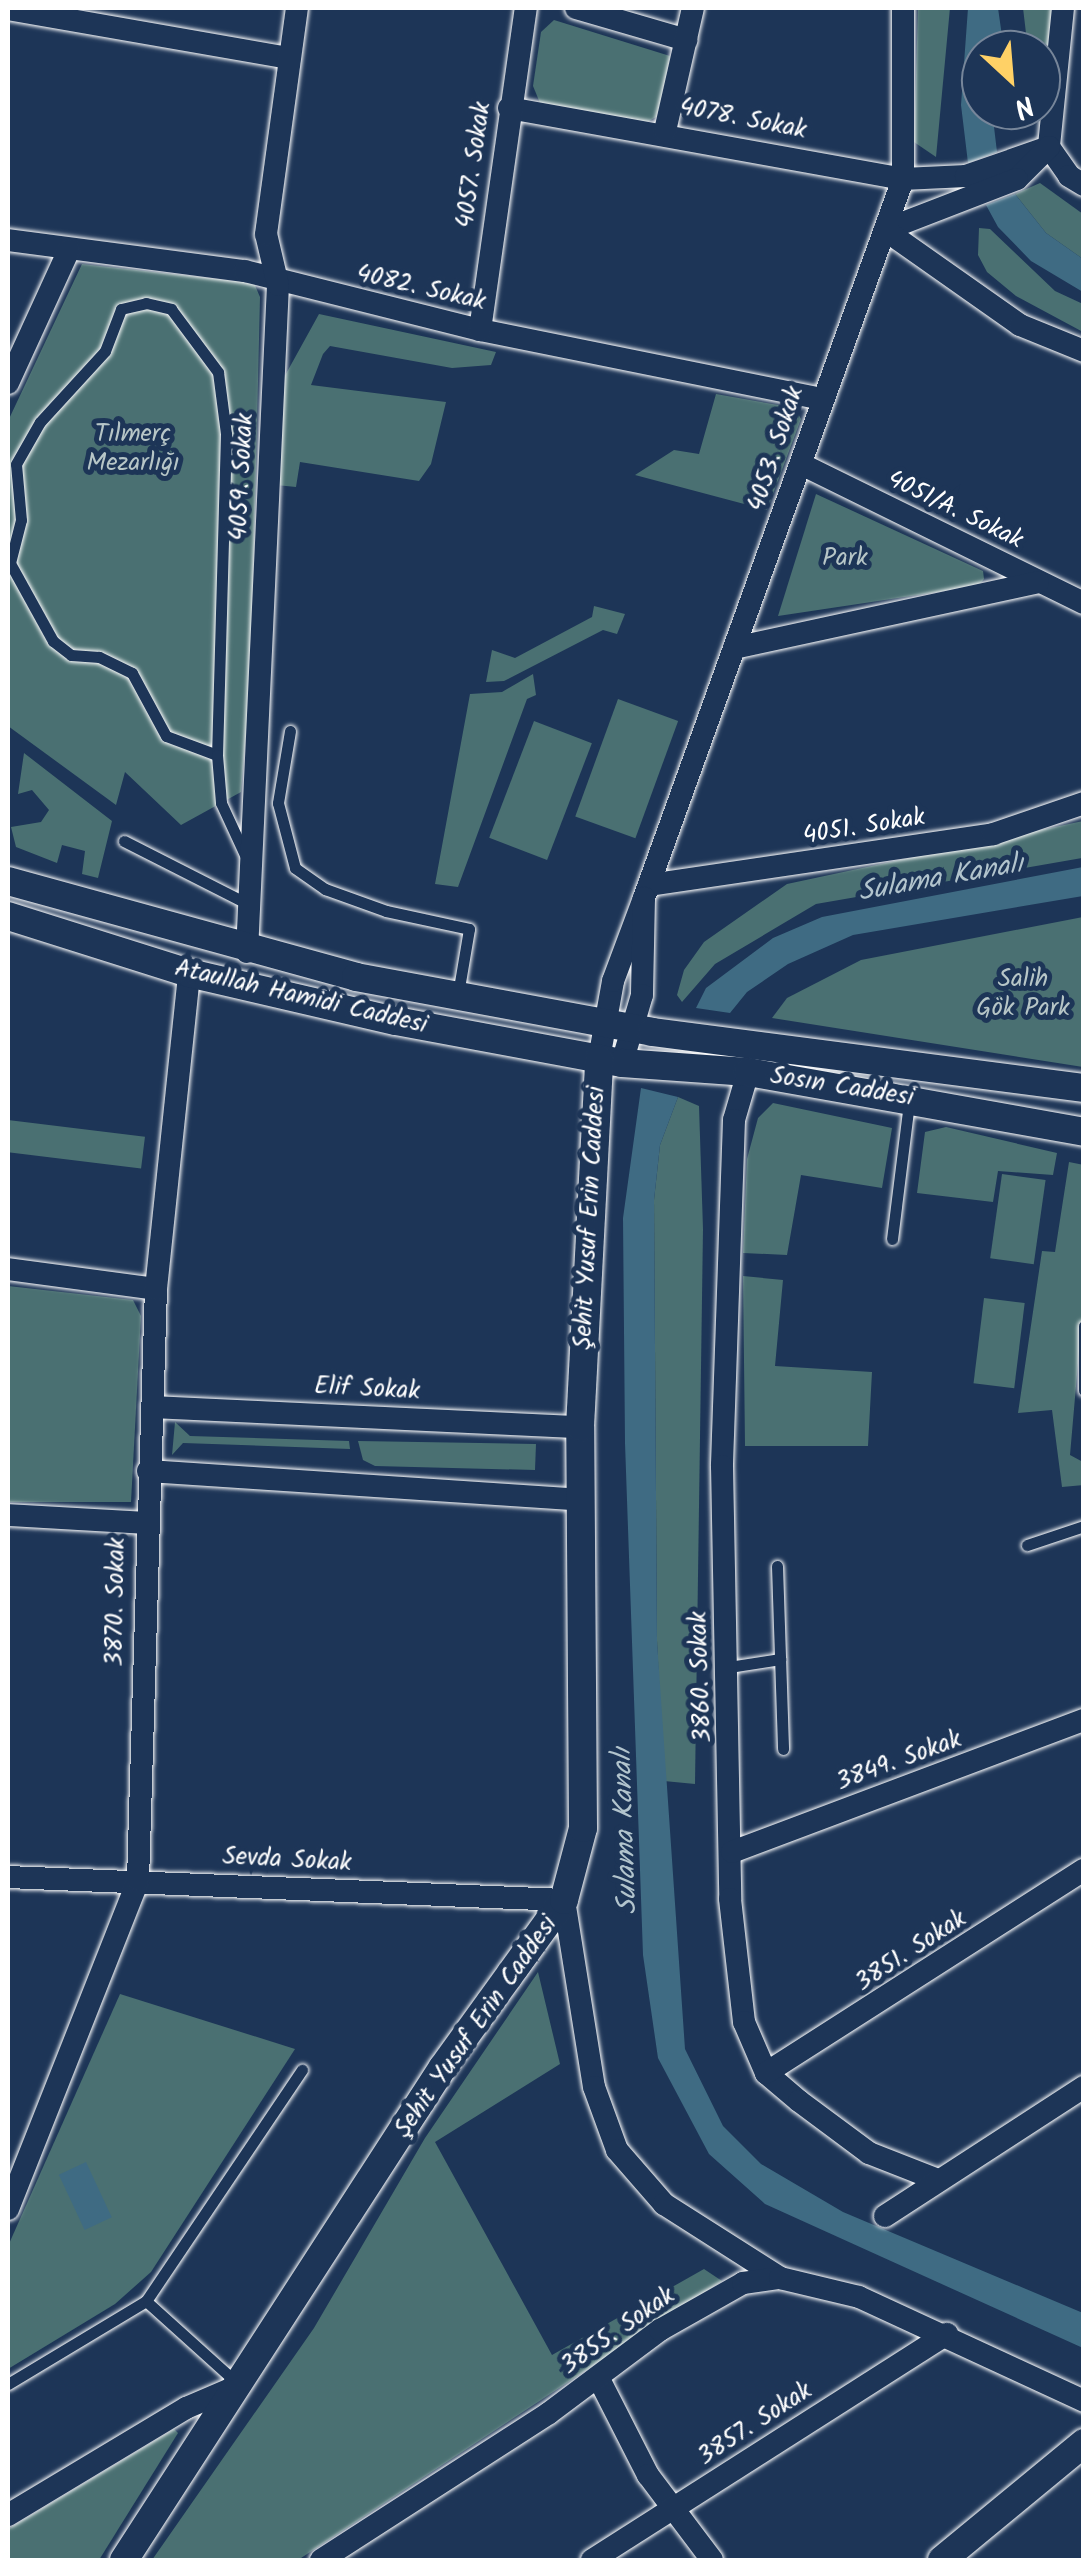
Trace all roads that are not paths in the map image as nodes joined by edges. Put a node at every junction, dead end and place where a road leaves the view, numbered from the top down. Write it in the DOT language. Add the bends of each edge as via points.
graph roads {
  1 [pos="297,8"];
  2 [pos="526,8"];
  3 [pos="576,8"];
  4 [pos="694,8"];
  5 [pos="903,8"];
  6 [pos="1063,8"];
  7 [pos="8,9"];
  8 [pos="72,14"];
  9 [pos="686,40"];
  10 [pos="288,58"];
  11 [pos="509,108"];
  12 [pos="665,131"];
  13 [pos="1049,147"];
  14 [pos="903,179"];
  15 [pos="1084,184"];
  16 [pos="966,188"];
  17 [pos="885,230"];
  18 [pos="8,240"];
  19 [pos="69,250"];
  20 [pos="278,284"];
  21 [pos="480,330"];
  22 [pos="1084,351"];
  23 [pos="8,383"];
  24 [pos="821,400"];
  25 [pos="803,465"];
  26 [pos="1038,582"];
  27 [pos="1084,603"];
  28 [pos="734,648"];
  29 [pos="290,731"];
  30 [pos="217,755"];
  31 [pos="1084,803"];
  32 [pos="124,841"];
  33 [pos="252,868"];
  34 [pos="8,881"];
  35 [pos="647,892"];
  36 [pos="250,905"];
  37 [pos="8,916"];
  38 [pos="247,952"];
  39 [pos="189,973"];
  40 [pos="458,994"];
  41 [pos="620,1025"];
  42 [pos="610,1061"];
  43 [pos="748,1072"];
  44 [pos="1084,1088"];
  45 [pos="910,1098"];
  46 [pos="1084,1132"];
  47 [pos="892,1240"];
  48 [pos="8,1269"];
  49 [pos="156,1289"];
  50 [pos="1084,1326"];
  51 [pos="1084,1390"];
  52 [pos="152,1407"];
  53 [pos="580,1427"];
  54 [pos="148,1471"];
  55 [pos="579,1500"];
  56 [pos="8,1514"];
  57 [pos="144,1523"];
  58 [pos="1084,1526"];
  59 [pos="1027,1544"];
  60 [pos="777,1566"];
  61 [pos="780,1659"];
  62 [pos="729,1666"];
  63 [pos="1084,1720"];
  64 [pos="783,1749"];
  65 [pos="732,1852"];
  66 [pos="1084,1870"];
  67 [pos="8,1877"];
  68 [pos="138,1880"];
  69 [pos="564,1900"];
  70 [pos="302,2070"];
  71 [pos="766,2073"];
  72 [pos="1084,2087"];
  73 [pos="17,2159"];
  74 [pos="938,2180"];
  75 [pos="8,2209"];
  76 [pos="884,2216"];
  77 [pos="780,2278"];
  78 [pos="146,2301"];
  79 [pos="947,2334"];
  80 [pos="598,2379"];
  81 [pos="8,2384"];
  82 [pos="240,2385"];
  83 [pos="1084,2401"];
  84 [pos="1084,2442"];
  85 [pos="671,2510"];
  86 [pos="8,2515"];
  87 [pos="124,2560"];
  88 [pos="320,2560"];
  89 [pos="592,2560"];
  90 [pos="712,2560"];
  91 [pos="942,2560"];
  1 -- 10 [label="street, 4059. Sokak"];
  2 -- 11 [label="street, 4057. Sokak"];
  3 -- 9 [label="street"];
  4 -- 9 [label="street"];
  5 -- 14 [label="street, 4053. Sokak"];
  6 -- 13 [label="street"];
  7 -- 8 [label="street"];
  8 -- 10 [label="street"];
  9 -- 12 [label="street"];
  10 -- 20 [label="street, 4059. Sokak" via="266,234"];
  11 -- 12 [label="street, 4078. Sokak"];
  11 -- 21 [label="street, 4057. Sokak"];
  12 -- 14 [label="street, 4078. Sokak"];
  13 -- 15 [label="street" via="1069,176"];
  13 -- 16 [label="street" via="1012,171"];
  14 -- 16 [label="street, 4078. Sokak"];
  14 -- 17 [label="street, 4053. Sokak"];
  16 -- 17 [label="street"];
  17 -- 22 [label="street" via="1020,326"];
  17 -- 24 [label="street, 4053. Sokak"];
  18 -- 19 [label="street, 4082. Sokak"];
  19 -- 20 [label="street, 4082. Sokak" via="245,271"];
  19 -- 23 [label="street"];
  20 -- 21 [label="street, 4082. Sokak"];
  20 -- 33 [label="street, 4059. Sokak"];
  21 -- 24 [label="street, 4082. Sokak"];
  24 -- 25 [label="street, 4053. Sokak"];
  25 -- 26 [label="street, 4051/A. Sokak"];
  25 -- 28 [label="street, 4053. Sokak"];
  26 -- 27 [label="street, 4051/A. Sokak"];
  26 -- 28 [label="street"];
  28 -- 35 [label="street, 4053. Sokak"];
  29 -- 40 [label="lane" via="278,804 295,868 356,900 469,929"];
  30 -- 30 [label="lane" via="226,434 218,372 170,309 146,303 120,309 106,351 40,422 16,464 21,520 10,563 53,641 70,655 99,657 132,673 166,736"];
  30 -- 33 [label="lane" via="221,803"];
  31 -- 35 [label="street, 4051. Sokak" via="993,834"];
  32 -- 36 [label="lane"];
  33 -- 36 [label="street, 4059. Sokak"];
  34 -- 38 [label="street, Ataullah Hamidi Caddesi"];
  35 -- 41 [label="street, 4053. Sokak" via="642,995"];
  36 -- 38 [label="street, 4059. Sokak"];
  37 -- 39 [label="street, Ataullah Hamidi Caddesi"];
  38 -- 40 [label="street, Ataullah Hamidi Caddesi"];
  39 -- 42 [label="street, Ataullah Hamidi Caddesi"];
  39 -- 49 [label="street, 3870. Sokak"];
  40 -- 41 [label="street, Ataullah Hamidi Caddesi"];
  41 -- 42 [label="street, 4053. Sokak"];
  41 -- 44 [label="street, Ataullah Hamidi Caddesi"];
  42 -- 43 [label="street, Sosın Caddesi"];
  42 -- 53 [label="street, Şehit Yusuf Erin Caddesi"];
  43 -- 45 [label="street, Sosın Caddesi"];
  43 -- 62 [label="street, 3860. Sokak" via="734,1120 723,1447"];
  45 -- 46 [label="street, Sosın Caddesi"];
  45 -- 47 [label="lane"];
  48 -- 49 [label="street"];
  49 -- 52 [label="street, 3870. Sokak"];
  50 -- 51 [label="lane"];
  52 -- 53 [label="street, Elif Sokak"];
  52 -- 54 [label="street, 3870. Sokak"];
  53 -- 55 [label="street, Şehit Yusuf Erin Caddesi"];
  54 -- 55 [label="street"];
  54 -- 57 [label="street, 3870. Sokak"];
  55 -- 69 [label="street, Şehit Yusuf Erin Caddesi" via="583,1828"];
  56 -- 57 [label="street"];
  57 -- 68 [label="street, 3870. Sokak"];
  58 -- 59 [label="lane"];
  60 -- 61 [label="lane"];
  61 -- 62 [label="lane"];
  61 -- 64 [label="lane"];
  62 -- 65 [label="street, 3860. Sokak"];
  63 -- 65 [label="street, 3849. Sokak"];
  65 -- 71 [label="street, 3860. Sokak" via="744,2022"];
  66 -- 71 [label="street, 3851. Sokak"];
  67 -- 68 [label="street, Sevda Sokak"];
  68 -- 69 [label="street, Sevda Sokak"];
  68 -- 73 [label="street, 3870. Sokak"];
  69 -- 77 [label="street" via="594,2087 617,2150 664,2204"];
  69 -- 82 [label="street, Şehit Yusuf Erin Caddesi" via="443,2068"];
  70 -- 78 [label="lane" via="230,2186"];
  71 -- 74 [label="street, 3860. Sokak" via="869,2153"];
  72 -- 74 [label="street"];
  73 -- 75 [label="street, 3870. Sokak"];
  74 -- 76 [label="street"];
  77 -- 79 [label="street, 3855. Sokak" via="859,2297"];
  77 -- 80 [label="street, 3855. Sokak" via="743,2283 660,2330"];
  78 -- 81 [label="lane"];
  78 -- 82 [label="lane"];
  79 -- 83 [label="street, 3855. Sokak"];
  79 -- 85 [label="street, 3857. Sokak"];
  80 -- 85 [label="street"];
  80 -- 88 [label="street, 3855. Sokak"];
  82 -- 86 [label="street" via="186,2408"];
  82 -- 87 [label="street, Şehit Yusuf Erin Caddesi"];
  84 -- 91 [label="street"];
  85 -- 89 [label="street, 3857. Sokak"];
  85 -- 90 [label="street"];
}
